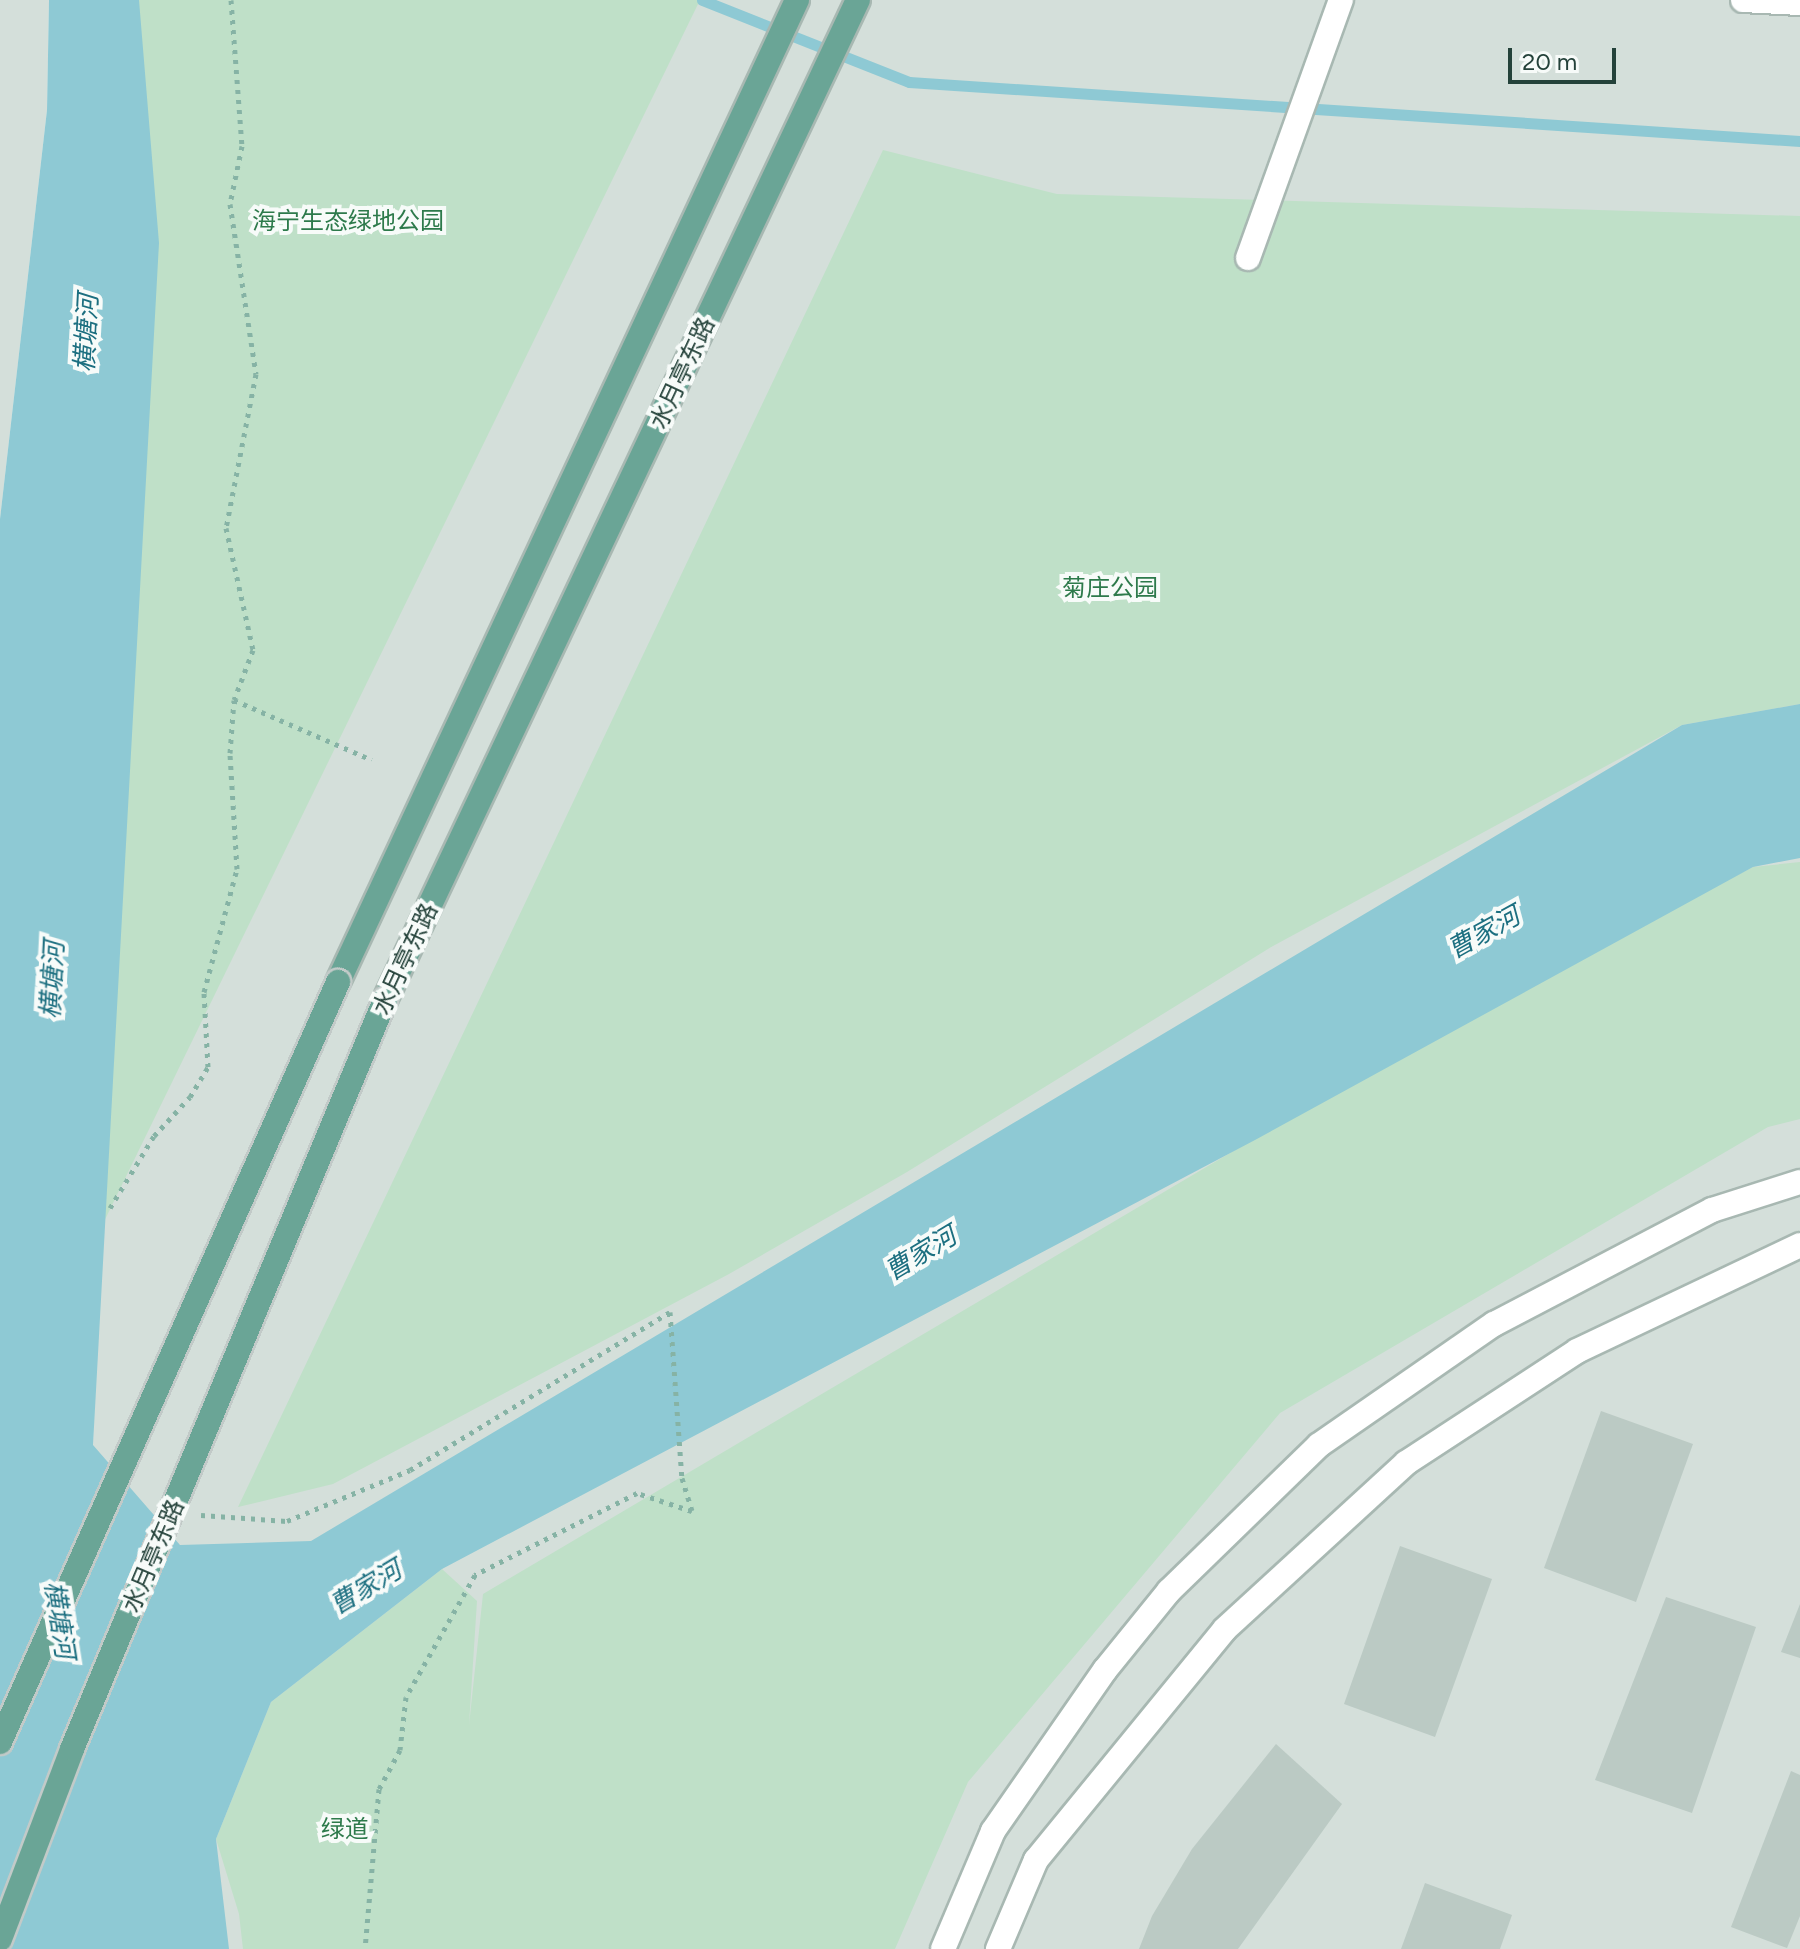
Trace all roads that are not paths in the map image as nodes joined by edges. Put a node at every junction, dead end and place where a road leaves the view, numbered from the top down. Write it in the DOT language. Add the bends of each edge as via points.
graph roads {
  1 [pos="797,0"];
  2 [pos="858,0"];
  3 [pos="1341,0"];
  4 [pos="1743,0"];
  5 [pos="1800,3"];
  6 [pos="1248,258"];
  7 [pos="1800,1182"];
  8 [pos="1800,1245"];
  9 [pos="0,1742"];
  10 [pos="0,1939"];
  11 [pos="943,1949"];
  12 [pos="998,1949"];
  1 -- 9 [label="main road, bridge" via="338,982"];
  2 -- 10 [label="main road, 水月亭东路, bridge" via="385,1000 72,1749"];
  3 -- 6 [label="street"];
  4 -- 5 [label="street"];
  7 -- 11 [label="street" via="1712,1210 1494,1324 1319,1445 1169,1591 1105,1670 993,1831"];
  8 -- 12 [label="street" via="1577,1351 1406,1463 1225,1629 1036,1860"];
}
